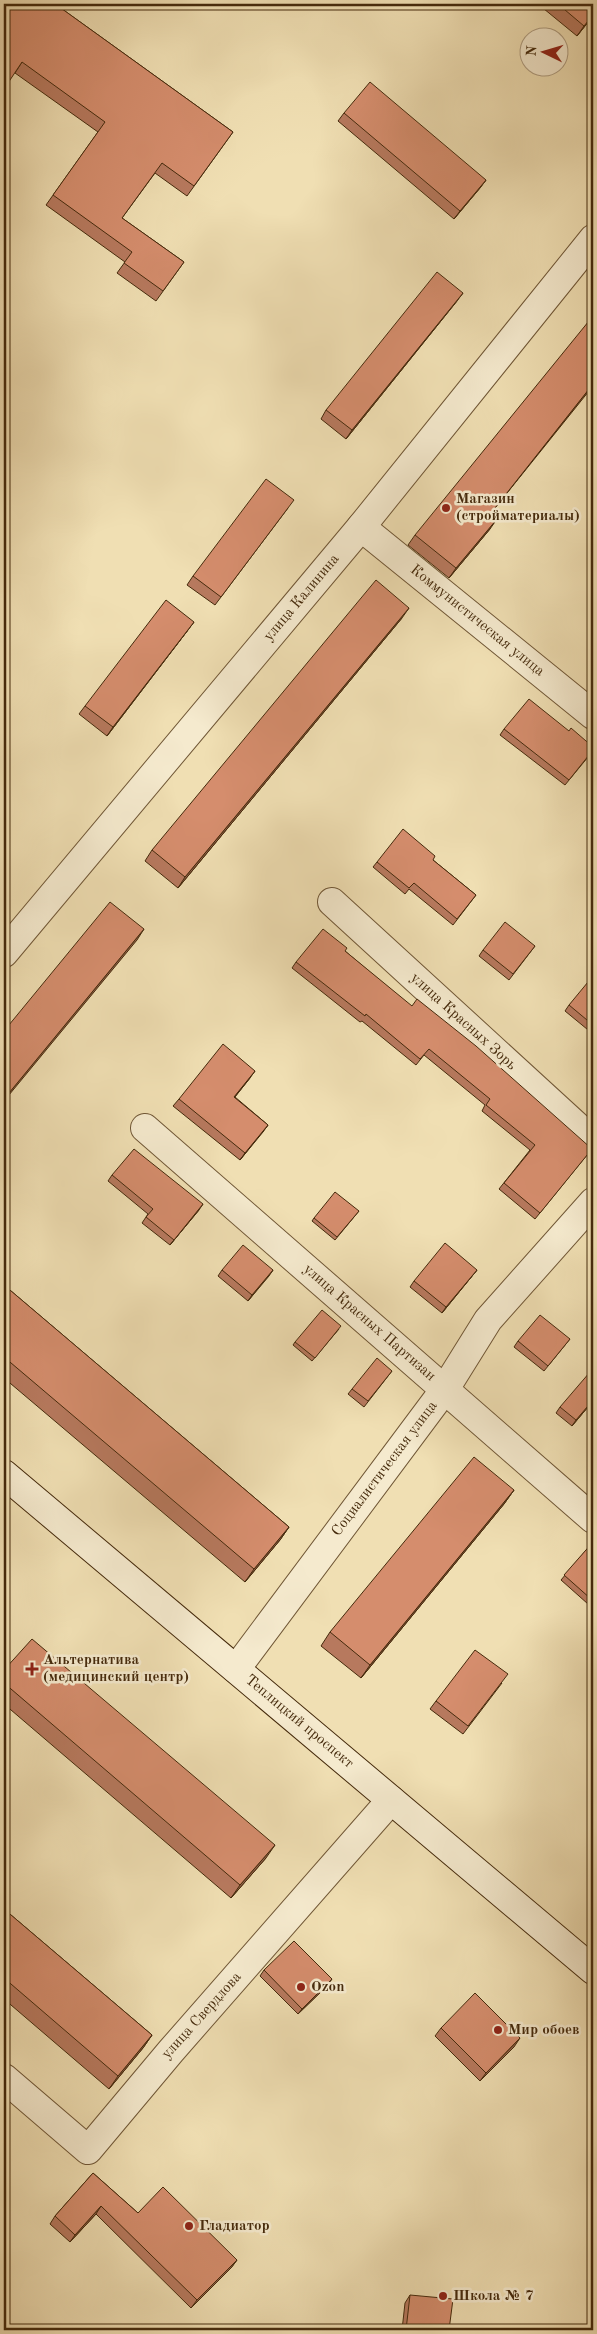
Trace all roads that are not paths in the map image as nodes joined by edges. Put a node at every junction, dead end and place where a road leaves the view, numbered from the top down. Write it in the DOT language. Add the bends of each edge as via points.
graph roads {
  1 [pos="593,239"];
  2 [pos="362,527"];
  3 [pos="593,715"];
  4 [pos="332,902"];
  5 [pos="6,947"];
  6 [pos="146,1128"];
  7 [pos="593,1141"];
  8 [pos="593,1202"];
  9 [pos="445,1389"];
  10 [pos="4,1474"];
  11 [pos="593,1519"];
  12 [pos="236,1669"];
  13 [pos="391,1800"];
  14 [pos="593,1970"];
  15 [pos="4,2078"];
  1 -- 2 [label="street, улица Калинина"];
  2 -- 3 [label="street, Коммунистическая улица"];
  2 -- 5 [label="street, улица Калинина"];
  4 -- 7 [label="street, улица Красных Зорь"];
  6 -- 9 [label="street, улица Красных Партизан"];
  8 -- 9 [label="street, Социалистическая улица" via="488,1320"];
  9 -- 11 [label="street, улица Красных Партизан"];
  9 -- 12 [label="street, Социалистическая улица"];
  10 -- 12 [label="street, Теплицкий проспект"];
  12 -- 13 [label="street, Теплицкий проспект"];
  13 -- 14 [label="street, Теплицкий проспект"];
  13 -- 15 [label="street, улица Свердлова" via="88,2150"];
}
